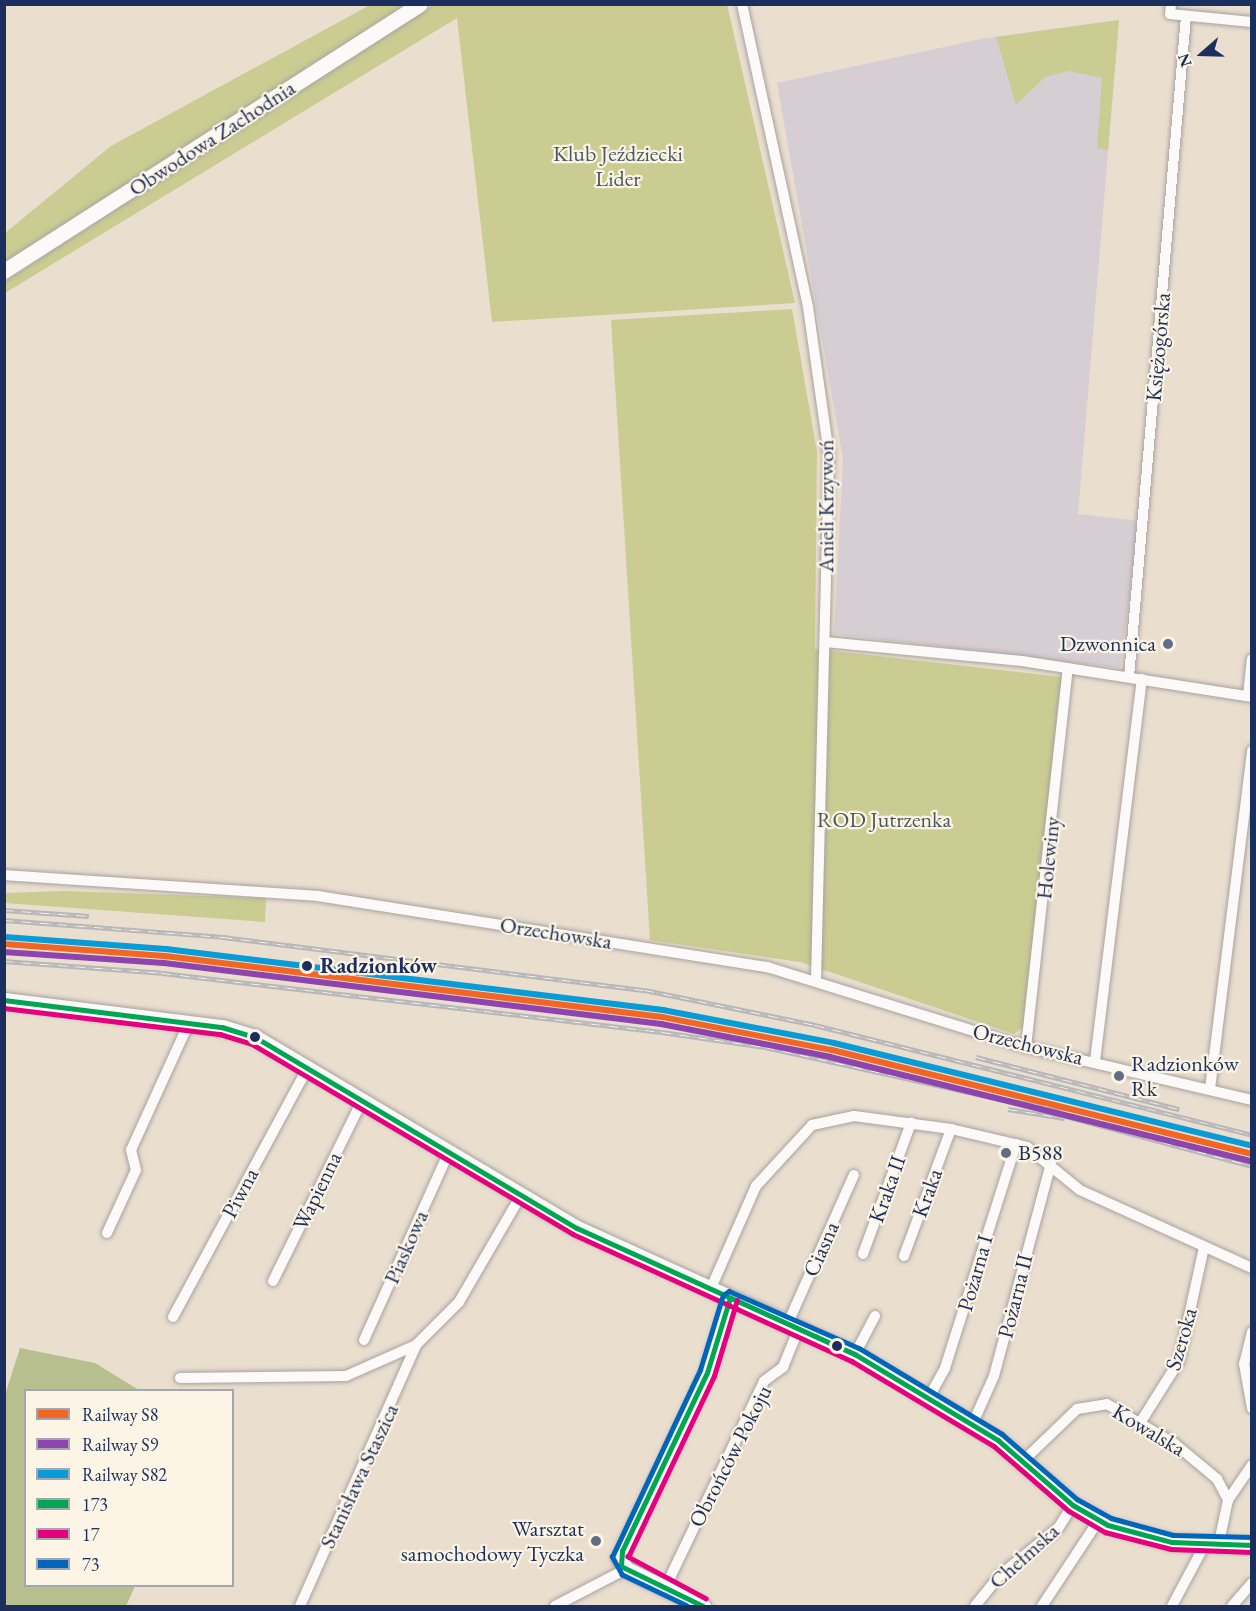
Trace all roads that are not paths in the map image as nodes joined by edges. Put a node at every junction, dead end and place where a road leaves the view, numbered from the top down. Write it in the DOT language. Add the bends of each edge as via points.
graph roads {
  1 [pos="420,4"];
  2 [pos="742,4"];
  3 [pos="1171,4"];
  4 [pos="1186,16"];
  5 [pos="1251,22"];
  6 [pos="4,272"];
  7 [pos="825,642"];
  8 [pos="1251,659"];
  9 [pos="1068,668"];
  10 [pos="1129,677"];
  11 [pos="1142,680"];
  12 [pos="1250,696"];
  13 [pos="1251,751"];
  14 [pos="4,875"];
  15 [pos="816,979"];
  16 [pos="4,1000"];
  17 [pos="188,1025"];
  18 [pos="1026,1047"];
  19 [pos="1095,1060"];
  20 [pos="307,1068"];
  21 [pos="1210,1089"];
  22 [pos="1251,1100"];
  23 [pos="362,1101"];
  24 [pos="911,1123"];
  25 [pos="951,1129"];
  26 [pos="1016,1144"];
  27 [pos="448,1154"];
  28 [pos="1051,1164"];
  29 [pos="854,1175"];
  30 [pos="520,1197"];
  31 [pos="107,1233"];
  32 [pos="1204,1247"];
  33 [pos="863,1254"];
  34 [pos="904,1256"];
  35 [pos="1251,1268"];
  36 [pos="273,1281"];
  37 [pos="711,1287"];
  38 [pos="730,1298"];
  39 [pos="875,1316"];
  40 [pos="173,1317"];
  41 [pos="794,1326"];
  42 [pos="1251,1332"];
  43 [pos="364,1340"];
  44 [pos="416,1345"];
  45 [pos="855,1354"];
  46 [pos="180,1378"];
  47 [pos="928,1399"];
  48 [pos="1251,1408"];
  49 [pos="1140,1424"];
  50 [pos="972,1425"];
  51 [pos="1022,1462"];
  52 [pos="1251,1465"];
  53 [pos="1228,1500"];
  54 [pos="1073,1505"];
  55 [pos="1099,1520"];
  56 [pos="1251,1545"];
  57 [pos="1211,1546"];
  58 [pos="624,1568"];
  59 [pos="1251,1583"];
  60 [pos="665,1588"];
  61 [pos="300,1606"];
  62 [pos="555,1606"];
  63 [pos="703,1606"];
  64 [pos="975,1606"];
  65 [pos="1042,1606"];
  66 [pos="1172,1606"];
  67 [pos="1232,1606"];
  1 -- 6 [label="street, Obwodowa Zachodnia"];
  2 -- 7 [label="street, Anieli Krzywoń" via="808,307 829,455"];
  3 -- 4 [label="street" via="1170,14"];
  4 -- 5 [label="street"];
  4 -- 10 [label="street, Księżogórska"];
  7 -- 9 [label="street"];
  7 -- 15 [label="street, Anieli Krzywoń"];
  8 -- 12 [label="street"];
  9 -- 10 [label="street"];
  9 -- 18 [label="street, Holewiny"];
  10 -- 11 [label="street"];
  11 -- 12 [label="street"];
  11 -- 19 [label="street, Orzechowska"];
  13 -- 21 [label="street"];
  14 -- 15 [label="street, Orzechowska" via="318,897"];
  15 -- 18 [label="street, Orzechowska"];
  16 -- 17 [label="street"];
  17 -- 20 [label="street" via="222,1027 255,1037"];
  17 -- 31 [label="street" via="131,1150 136,1170"];
  18 -- 19 [label="street, Orzechowska"];
  19 -- 21 [label="street, Orzechowska"];
  20 -- 23 [label="street"];
  20 -- 40 [label="street, Piwna"];
  21 -- 22 [label="street, Orzechowska"];
  23 -- 27 [label="street"];
  23 -- 36 [label="street, Wapienna"];
  24 -- 25 [label="street"];
  24 -- 33 [label="street, Kraka II"];
  24 -- 37 [label="street" via="842,1117 817,1122 756,1186"];
  25 -- 26 [label="street"];
  25 -- 34 [label="street, Kraka"];
  26 -- 28 [label="street"];
  26 -- 47 [label="street, Pożarna I" via="945,1368"];
  27 -- 30 [label="street"];
  27 -- 43 [label="street, Piaskowa"];
  28 -- 32 [label="street" via="1080,1190"];
  28 -- 50 [label="street, Pożarna II" via="994,1376"];
  29 -- 41 [label="street, Ciasna"];
  30 -- 37 [label="street" via="577,1228"];
  30 -- 44 [label="street, Stanisława Staszica" via="459,1302"];
  32 -- 35 [label="street"];
  32 -- 49 [label="street, Szeroka" via="1179,1361"];
  37 -- 38 [label="street"];
  38 -- 41 [label="street"];
  38 -- 58 [label="street" via="707,1373 622,1551"];
  39 -- 45 [label="street"];
  41 -- 45 [label="street"];
  41 -- 60 [label="street, Obrońców Pokoju" via="783,1367 764,1381"];
  42 -- 48 [label="street" via="1244,1364"];
  44 -- 46 [label="street, Stanisława Staszica" via="346,1376"];
  44 -- 61 [label="street, Stanisława Staszica"];
  45 -- 47 [label="street"];
  47 -- 50 [label="street"];
  49 -- 51 [label="street, Kowalska" via="1107,1404 1092,1404 1077,1409"];
  49 -- 53 [label="street, Kowalska" via="1205,1466"];
  50 -- 51 [label="street"];
  51 -- 54 [label="street"];
  52 -- 53 [label="street"];
  53 -- 57 [label="street"];
  54 -- 55 [label="street"];
  54 -- 64 [label="street, Chełmska" via="1059,1527 999,1576"];
  55 -- 57 [label="street" via="1147,1537"];
  55 -- 65 [label="street"];
  56 -- 57 [label="street"];
  57 -- 66 [label="street"];
  58 -- 60 [label="street"];
  58 -- 62 [label="street"];
  59 -- 67 [label="street"];
  60 -- 63 [label="street"];
}
